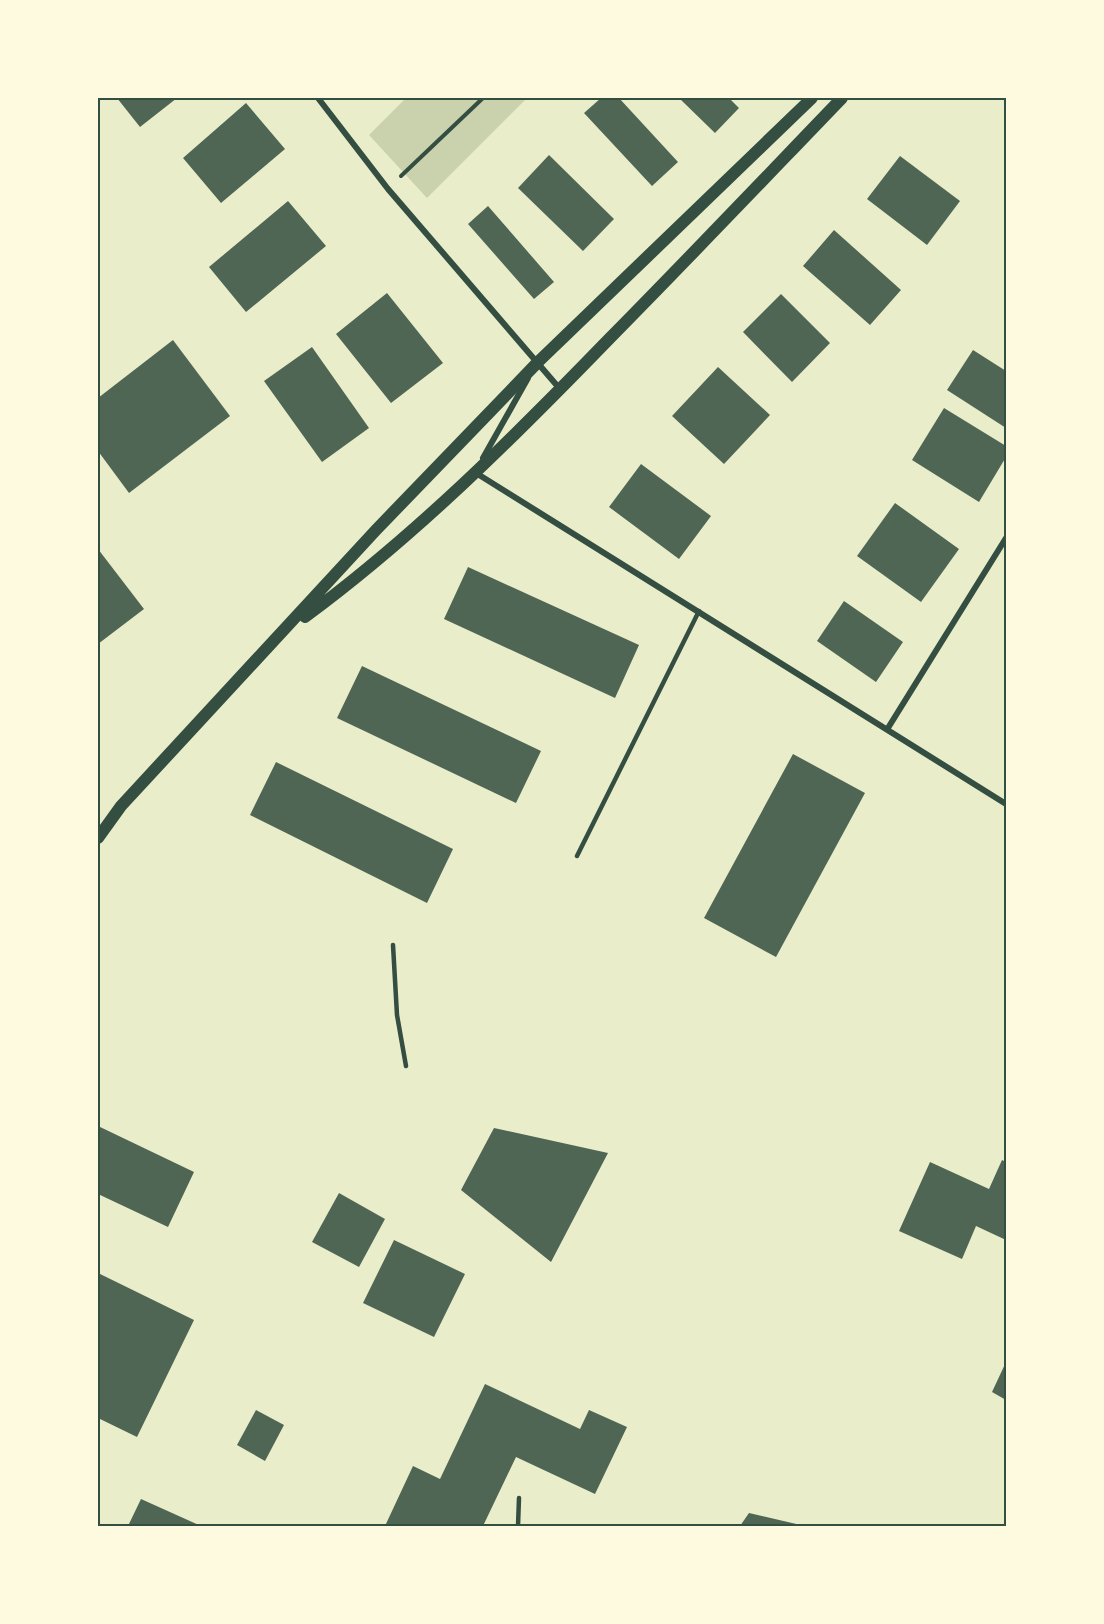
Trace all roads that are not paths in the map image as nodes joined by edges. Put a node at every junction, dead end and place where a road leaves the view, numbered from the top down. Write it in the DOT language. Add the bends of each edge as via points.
graph roads {
  1 [pos="318,98"];
  2 [pos="812,98"];
  3 [pos="842,98"];
  4 [pos="538,362"];
  5 [pos="561,389"];
  6 [pos="475,473"];
  7 [pos="1006,538"];
  8 [pos="699,611"];
  9 [pos="284,632"];
  10 [pos="888,728"];
  11 [pos="1006,804"];
  12 [pos="121,806"];
  13 [pos="98,827"];
  14 [pos="98,838"];
  15 [pos="577,856"];
  16 [pos="393,945"];
  17 [pos="406,1065"];
  18 [pos="519,1498"];
  19 [pos="518,1527"];
  1 -- 4 [label="street" via="388,189"];
  2 -- 4 [label="main road"];
  3 -- 5 [label="main road"];
  4 -- 5 [label="street"];
  4 -- 6 [label="street"];
  4 -- 9 [label="main road"];
  5 -- 6 [label="main road"];
  6 -- 8 [label="street"];
  6 -- 9 [label="main road" via="354,580"];
  7 -- 10 [label="street"];
  8 -- 10 [label="street"];
  8 -- 15 [label="lane"];
  9 -- 12 [label="main road"];
  10 -- 11 [label="street"];
  12 -- 13 [label="main road"];
  12 -- 14 [label="main road"];
  16 -- 17 [label="lane" via="397,1015"];
  18 -- 19 [label="lane"];
}
